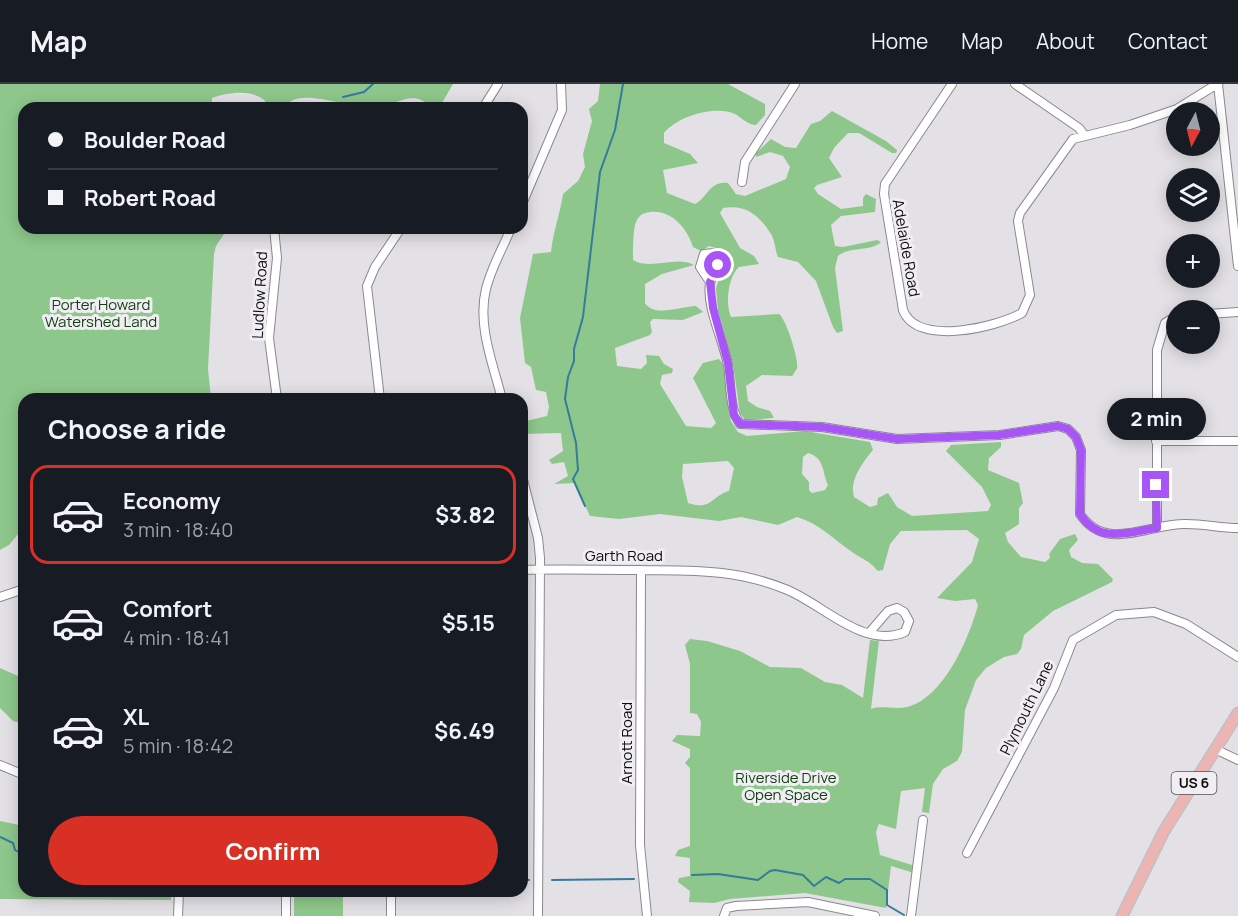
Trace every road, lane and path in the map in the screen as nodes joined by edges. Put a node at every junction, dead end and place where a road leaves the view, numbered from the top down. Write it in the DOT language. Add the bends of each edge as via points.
graph roads {
  1 [pos="498,84"];
  2 [pos="561,84"];
  3 [pos="795,84"];
  4 [pos="952,84"];
  5 [pos="1015,84"];
  6 [pos="1218,84"];
  7 [pos="487,102"];
  8 [pos="1085,136"];
  9 [pos="742,182"];
  10 [pos="528,190"];
  11 [pos="1234,190"];
  12 [pos="275,234"];
  13 [pos="397,234"];
  14 [pos="509,234"];
  15 [pos="1238,266"];
  16 [pos="710,282"];
  17 [pos="1238,312"];
  18 [pos="1220,313"];
  19 [pos="1166,323"];
  20 [pos="276,393"];
  21 [pos="379,393"];
  22 [pos="501,393"];
  23 [pos="1156,441"];
  24 [pos="1238,441"];
  25 [pos="528,499"];
  26 [pos="1157,528"];
  27 [pos="1238,528"];
  28 [pos="540,569"];
  29 [pos="528,570"];
  30 [pos="641,570"];
  31 [pos="18,591"];
  32 [pos="0,597"];
  33 [pos="869,633"];
  34 [pos="1238,657"];
  35 [pos="1238,713"];
  36 [pos="1215,749"];
  37 [pos="1238,760"];
  38 [pos="0,765"];
  39 [pos="18,772"];
  40 [pos="922,820"];
  41 [pos="968,854"];
  42 [pos="178,897"];
  43 [pos="286,897"];
  44 [pos="391,897"];
  45 [pos="725,912"];
  46 [pos="178,916"];
  47 [pos="286,916"];
  48 [pos="391,916"];
  49 [pos="538,916"];
  50 [pos="647,916"];
  51 [pos="875,916"];
  52 [pos="911,916"];
  53 [pos="1122,916"];
  1 -- 7 [label="street"];
  2 -- 10 [label="street" via="562,110"];
  3 -- 9 [label="street" via="745,162"];
  4 -- 8 [label="street, Adelaide Road" via="885,184 903,310 914,325 933,330 981,328 1023,313 1030,295 1020,213 1062,152 1073,140"];
  5 -- 8 [label="street"];
  6 -- 8 [label="street" via="1177,109"];
  6 -- 11 [label="street"];
  11 -- 15 [label="street"];
  12 -- 20 [label="street, Ludlow Road" via="277,258 269,338"];
  13 -- 21 [label="street" via="367,286"];
  14 -- 22 [label="street" via="486,288 483,307"];
  16 -- 26 [label="street" via="728,363 734,415 740,424 822,427 897,439 999,435 1058,426 1076,437 1081,450 1079,506 1086,523 1107,536"];
  17 -- 18 [label="street"];
  19 -- 23 [label="street" via="1157,350"];
  23 -- 24 [label="street"];
  23 -- 26 [label="street"];
  25 -- 28 [label="street" via="538,538"];
  26 -- 27 [label="street" via="1183,524"];
  28 -- 29 [label="street, Garth Road"];
  28 -- 30 [label="street, Garth Road"];
  28 -- 49 [label="street"];
  30 -- 33 [label="street, Garth Road" via="726,572 787,589 855,629"];
  30 -- 50 [label="street, Arnott Road" via="640,845"];
  31 -- 32 [label="street"];
  33 -- 33 [label="street" via="895,636 905,632 909,621 897,608 888,611"];
  34 -- 41 [label="street, Plymouth Lane" via="1186,624 1154,612 1116,615 1073,640 1054,688"];
  35 -- 36 [label="main road, US 6"];
  36 -- 37 [label="street"];
  36 -- 53 [label="main road, US 6" via="1164,831"];
  38 -- 39 [label="street"];
  40 -- 52 [label="street"];
  42 -- 46 [label="street"];
  43 -- 47 [label="street"];
  44 -- 48 [label="street"];
  45 -- 51 [label="street" via="808,902"];
}
